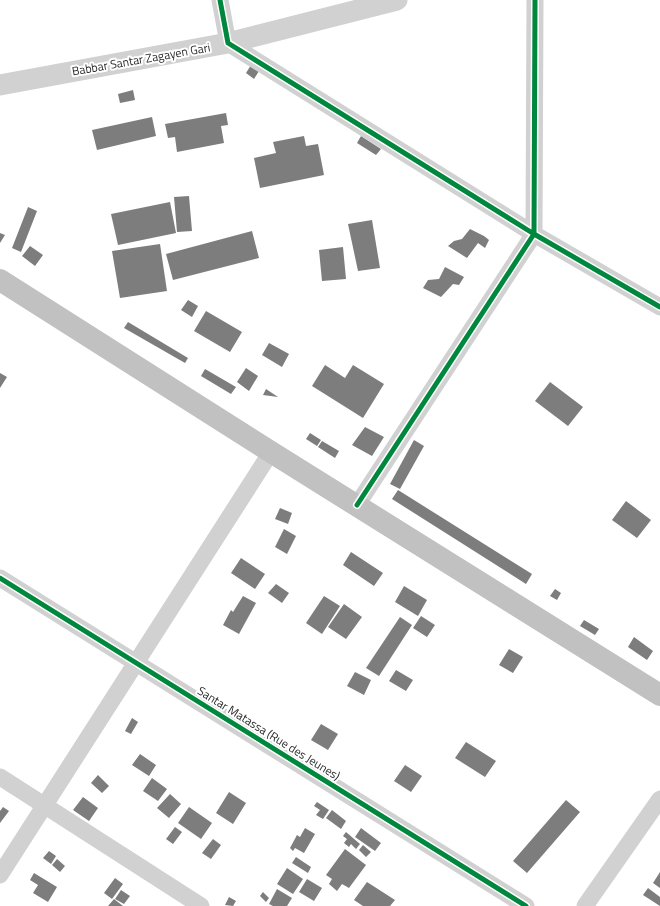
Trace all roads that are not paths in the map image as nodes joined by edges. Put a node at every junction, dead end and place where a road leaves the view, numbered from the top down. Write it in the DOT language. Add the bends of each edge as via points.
graph roads {
  1 [pos="220,0"];
  2 [pos="398,0"];
  3 [pos="535,0"];
  4 [pos="228,43"];
  5 [pos="0,85"];
  6 [pos="534,234"];
  7 [pos="0,280"];
  8 [pos="660,307"];
  9 [pos="271,452"];
  10 [pos="357,506"];
  11 [pos="0,578"];
  12 [pos="136,662"];
  13 [pos="660,695"];
  14 [pos="0,777"];
  15 [pos="660,799"];
  16 [pos="44,805"];
  17 [pos="0,875"];
  18 [pos="201,906"];
  19 [pos="526,906"];
  20 [pos="585,906"];
  1 -- 4 [label="street"];
  2 -- 4 [label="street, Babbar Santar Zagayen Gari"];
  3 -- 6 [label="street"];
  4 -- 5 [label="street, Babbar Santar Zagayen Gari"];
  4 -- 6 [label="street"];
  6 -- 8 [label="street"];
  6 -- 10 [label="street"];
  7 -- 9 [label="highway"];
  9 -- 10 [label="highway"];
  9 -- 12 [label="street"];
  10 -- 13 [label="highway"];
  11 -- 12 [label="street, Santar Matassa (Rue des Jeunes)"];
  12 -- 16 [label="street"];
  12 -- 19 [label="street, Santar Matassa (Rue des Jeunes)"];
  14 -- 16 [label="street"];
  15 -- 20 [label="street"];
  16 -- 17 [label="street"];
  16 -- 18 [label="street"];
}
